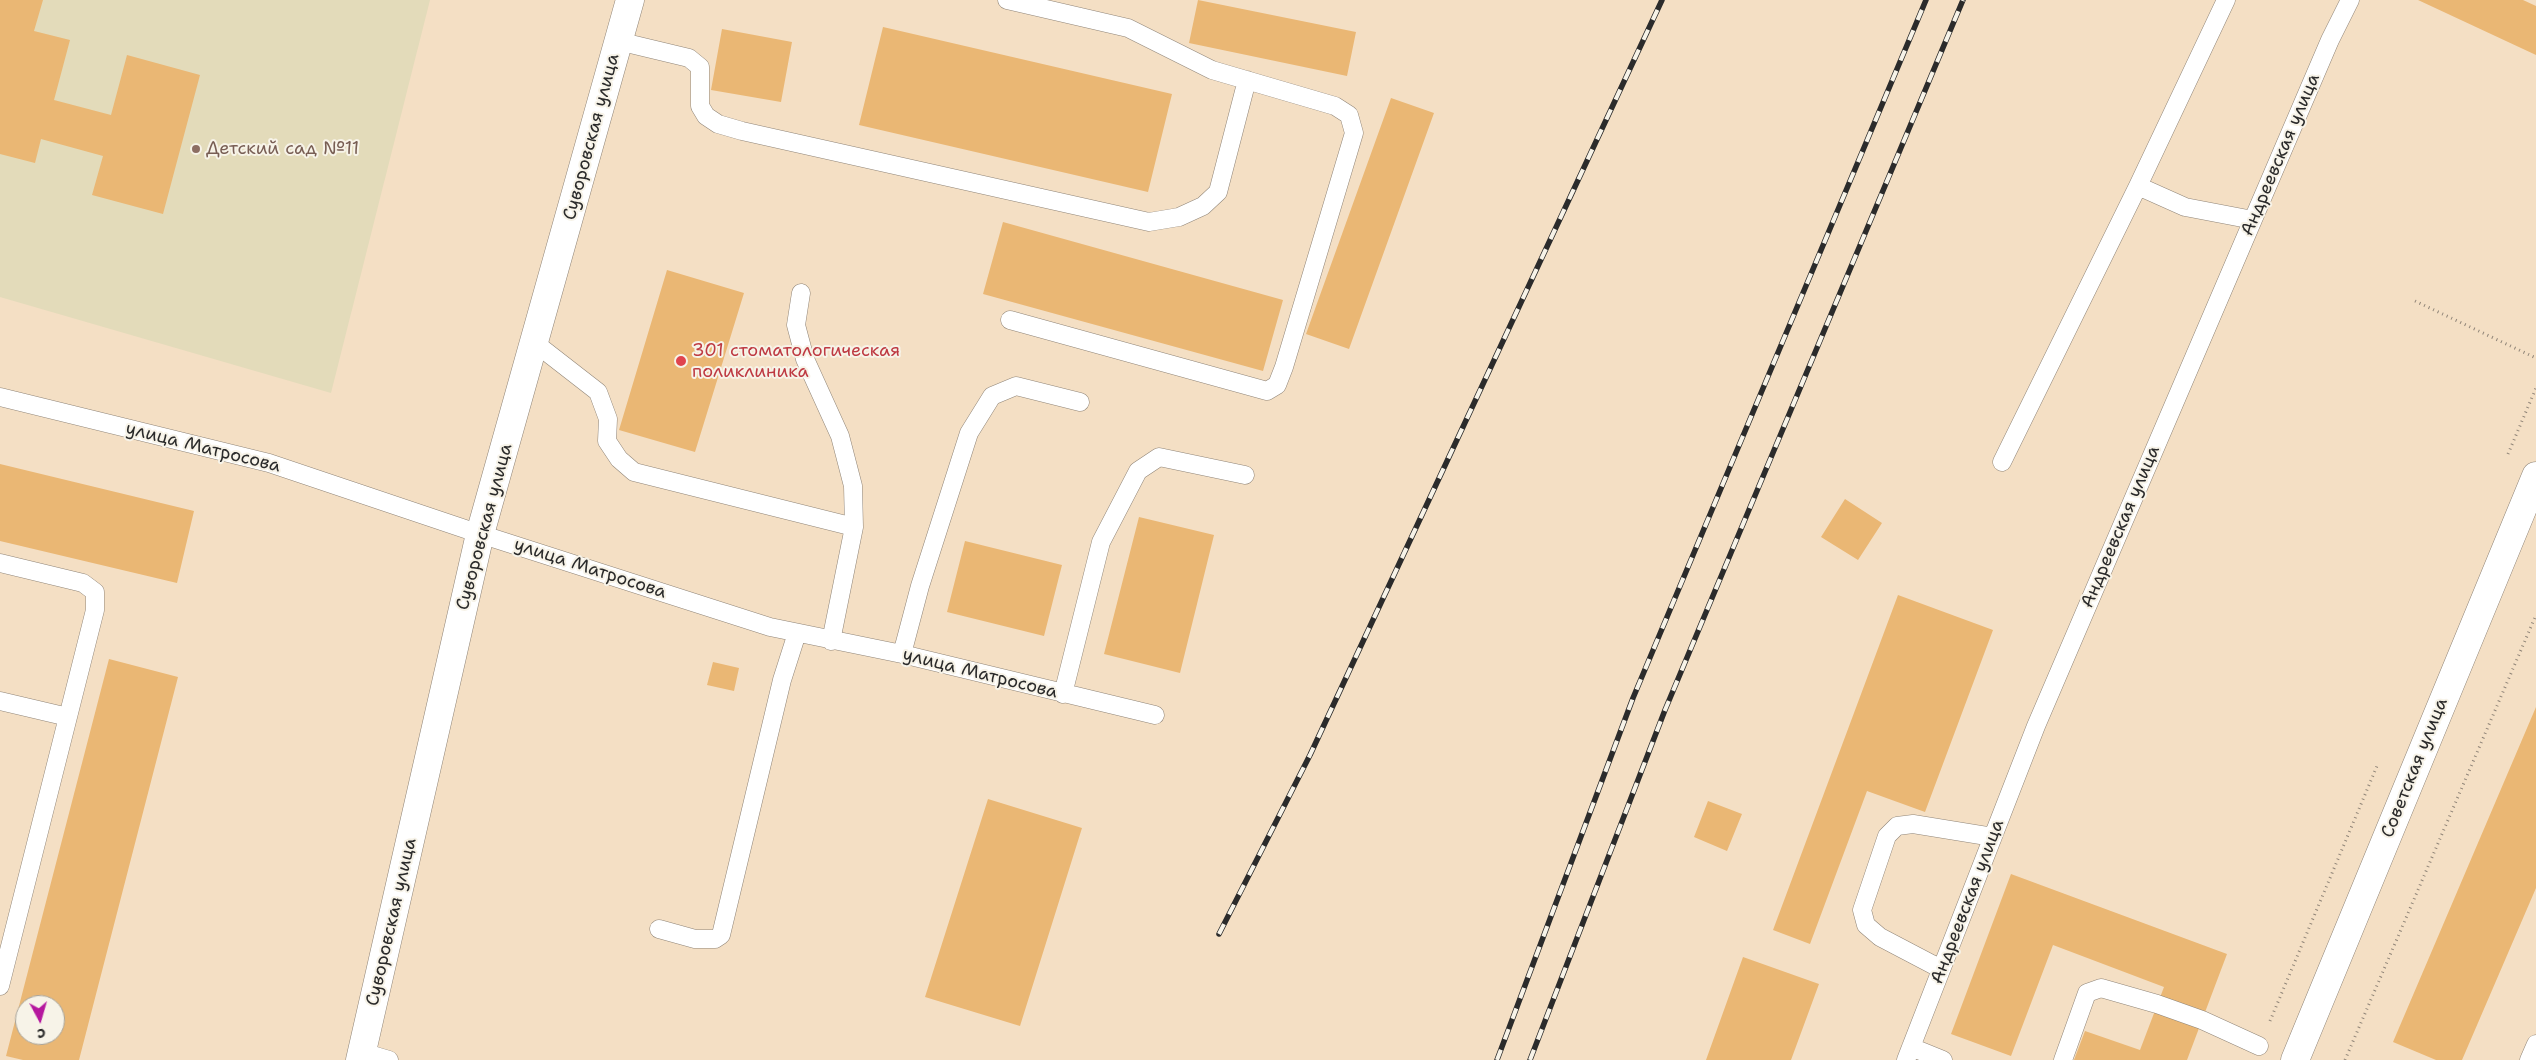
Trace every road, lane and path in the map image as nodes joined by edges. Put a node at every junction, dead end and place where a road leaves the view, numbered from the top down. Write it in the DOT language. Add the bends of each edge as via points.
graph roads {
  1 [pos="630,0"];
  2 [pos="1008,0"];
  3 [pos="2226,0"];
  4 [pos="2350,0"];
  5 [pos="618,42"];
  6 [pos="1247,80"];
  7 [pos="2138,186"];
  8 [pos="2253,220"];
  9 [pos="801,293"];
  10 [pos="2415,301"];
  11 [pos="1010,320"];
  12 [pos="535,342"];
  13 [pos="2536,358"];
  14 [pos="0,397"];
  15 [pos="1080,402"];
  16 [pos="2002,462"];
  17 [pos="1245,475"];
  18 [pos="2536,476"];
  19 [pos="854,527"];
  20 [pos="480,534"];
  21 [pos="0,563"];
  22 [pos="2536,615"];
  23 [pos="797,633"];
  24 [pos="831,641"];
  25 [pos="902,654"];
  26 [pos="1063,694"];
  27 [pos="0,701"];
  28 [pos="1155,715"];
  29 [pos="68,717"];
  30 [pos="1993,837"];
  31 [pos="659,929"];
  32 [pos="1942,969"];
  33 [pos="0,986"];
  34 [pos="2536,1044"];
  35 [pos="2259,1046"];
  36 [pos="1908,1054"];
  37 [pos="361,1056"];
  38 [pos="389,1060"];
  39 [pos="1943,1060"];
  40 [pos="2063,1060"];
  41 [pos="2295,1060"];
  42 [pos="2345,1060"];
  43 [pos="2529,1060"];
  1 -- 5 [label="street, Суворовская улица"];
  2 -- 6 [label="lane" via="1128,28 1212,70"];
  3 -- 7 [label="lane"];
  4 -- 8 [label="lane, Андреевская улица"];
  5 -- 6 [label="lane" via="689,58 700,67 700,106 706,116 718,124 1149,222 1179,217 1203,206 1218,192"];
  5 -- 12 [label="street, Суворовская улица"];
  6 -- 11 [label="lane" via="1335,106 1349,115 1354,133 1277,385 1267,391"];
  7 -- 8 [label="lane" via="2185,207"];
  7 -- 16 [label="lane"];
  8 -- 30 [label="lane, Андреевская улица" via="2036,726"];
  9 -- 19 [label="lane" via="796,325 806,359 840,436 853,486"];
  10 -- 13 [label="path"];
  12 -- 19 [label="lane" via="598,392 608,418 608,441 619,459 634,472"];
  12 -- 20 [label="street, Суворовская улица"];
  14 -- 20 [label="lane, улица Матросова" via="269,463"];
  15 -- 25 [label="lane" via="1016,386 992,396 969,433 920,586"];
  17 -- 26 [label="lane" via="1159,457 1138,471 1101,542"];
  18 -- 41 [label="street, Советская улица"];
  19 -- 24 [label="lane"];
  20 -- 23 [label="lane, улица Матросова"];
  20 -- 37 [label="street, Суворовская улица"];
  21 -- 29 [label="lane" via="83,583 95,592 95,610"];
  22 -- 42 [label="path"];
  23 -- 24 [label="lane, улица Матросова"];
  23 -- 31 [label="lane" via="782,680 722,935 715,939 695,938"];
  24 -- 25 [label="lane, улица Матросова"];
  25 -- 26 [label="lane, улица Матросова"];
  26 -- 28 [label="lane, улица Матросова"];
  27 -- 29 [label="lane"];
  29 -- 33 [label="lane"];
  30 -- 32 [label="lane, Андреевская улица"];
  30 -- 32 [label="lane" via="1914,824 1897,826 1887,836 1862,910 1866,925 1880,937"];
  32 -- 36 [label="lane, Андреевская улица"];
  34 -- 43 [label="lane"];
  35 -- 40 [label="lane" via="2202,1020 2101,988 2087,993"];
  36 -- 39 [label="lane"];
  37 -- 38 [label="lane"];
}
